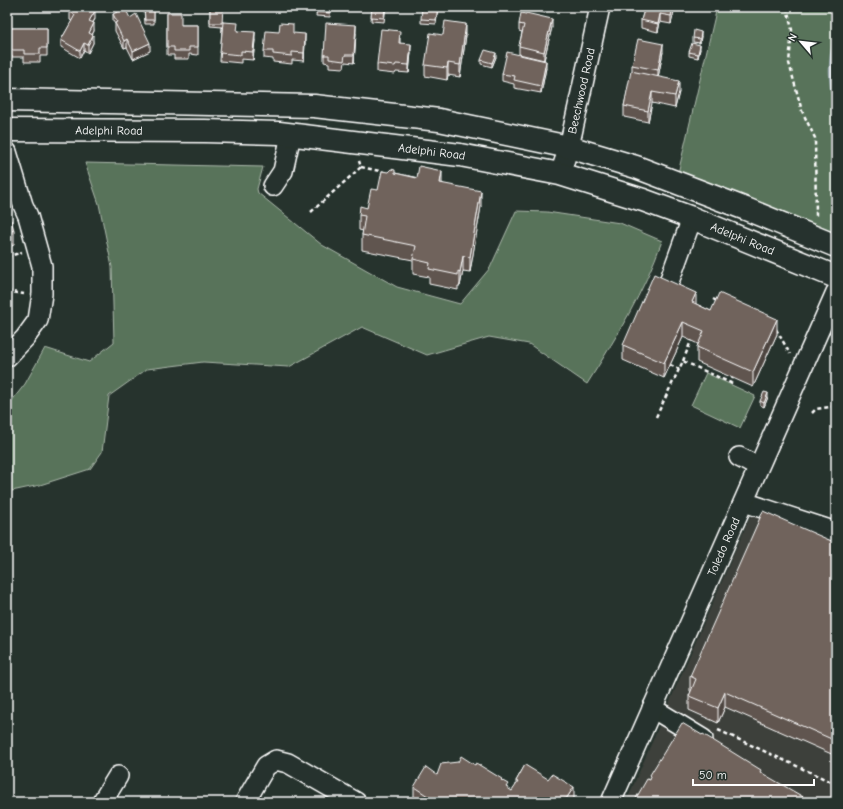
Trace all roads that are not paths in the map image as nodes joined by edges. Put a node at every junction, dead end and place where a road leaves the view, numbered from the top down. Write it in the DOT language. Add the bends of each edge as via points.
graph roads {
  1 [pos="600,7"];
  2 [pos="7,100"];
  3 [pos="7,130"];
  4 [pos="291,135"];
  5 [pos="569,147"];
  6 [pos="7,152"];
  7 [pos="560,174"];
  8 [pos="273,186"];
  9 [pos="692,218"];
  10 [pos="836,246"];
  11 [pos="836,277"];
  12 [pos="670,279"];
  13 [pos="836,292"];
  14 [pos="7,357"];
  15 [pos="738,457"];
  16 [pos="758,467"];
  17 [pos="744,502"];
  18 [pos="836,532"];
  19 [pos="652,708"];
  20 [pos="715,737"];
  21 [pos="118,776"];
  22 [pos="102,802"];
  23 [pos="245,802"];
  24 [pos="356,802"];
  25 [pos="611,802"];
  1 -- 5 [label="street, Beechwood Road"];
  2 -- 5 [label="main road" via="314,106 439,120"];
  3 -- 4 [label="main road, Adelphi Road" via="205,131"];
  4 -- 7 [label="main road, Adelphi Road" via="460,155"];
  4 -- 8 [label="street" via="284,171"];
  5 -- 7 [label="street, Beechwood Road"];
  5 -- 10 [label="main road" via="636,167"];
  6 -- 14 [label="street" via="42,266 42,294 38,320"];
  7 -- 9 [label="main road, Adelphi Road"];
  9 -- 11 [label="main road, Adelphi Road"];
  9 -- 12 [label="street"];
  13 -- 16 [label="street, Toledo Road"];
  15 -- 16 [label="street"];
  16 -- 17 [label="street, Toledo Road"];
  17 -- 18 [label="street"];
  17 -- 19 [label="street, Toledo Road"];
  19 -- 20 [label="street"];
  19 -- 25 [label="street, Toledo Road"];
  21 -- 22 [label="street"];
  23 -- 24 [label="street" via="266,766 276,760 288,762"];
}
